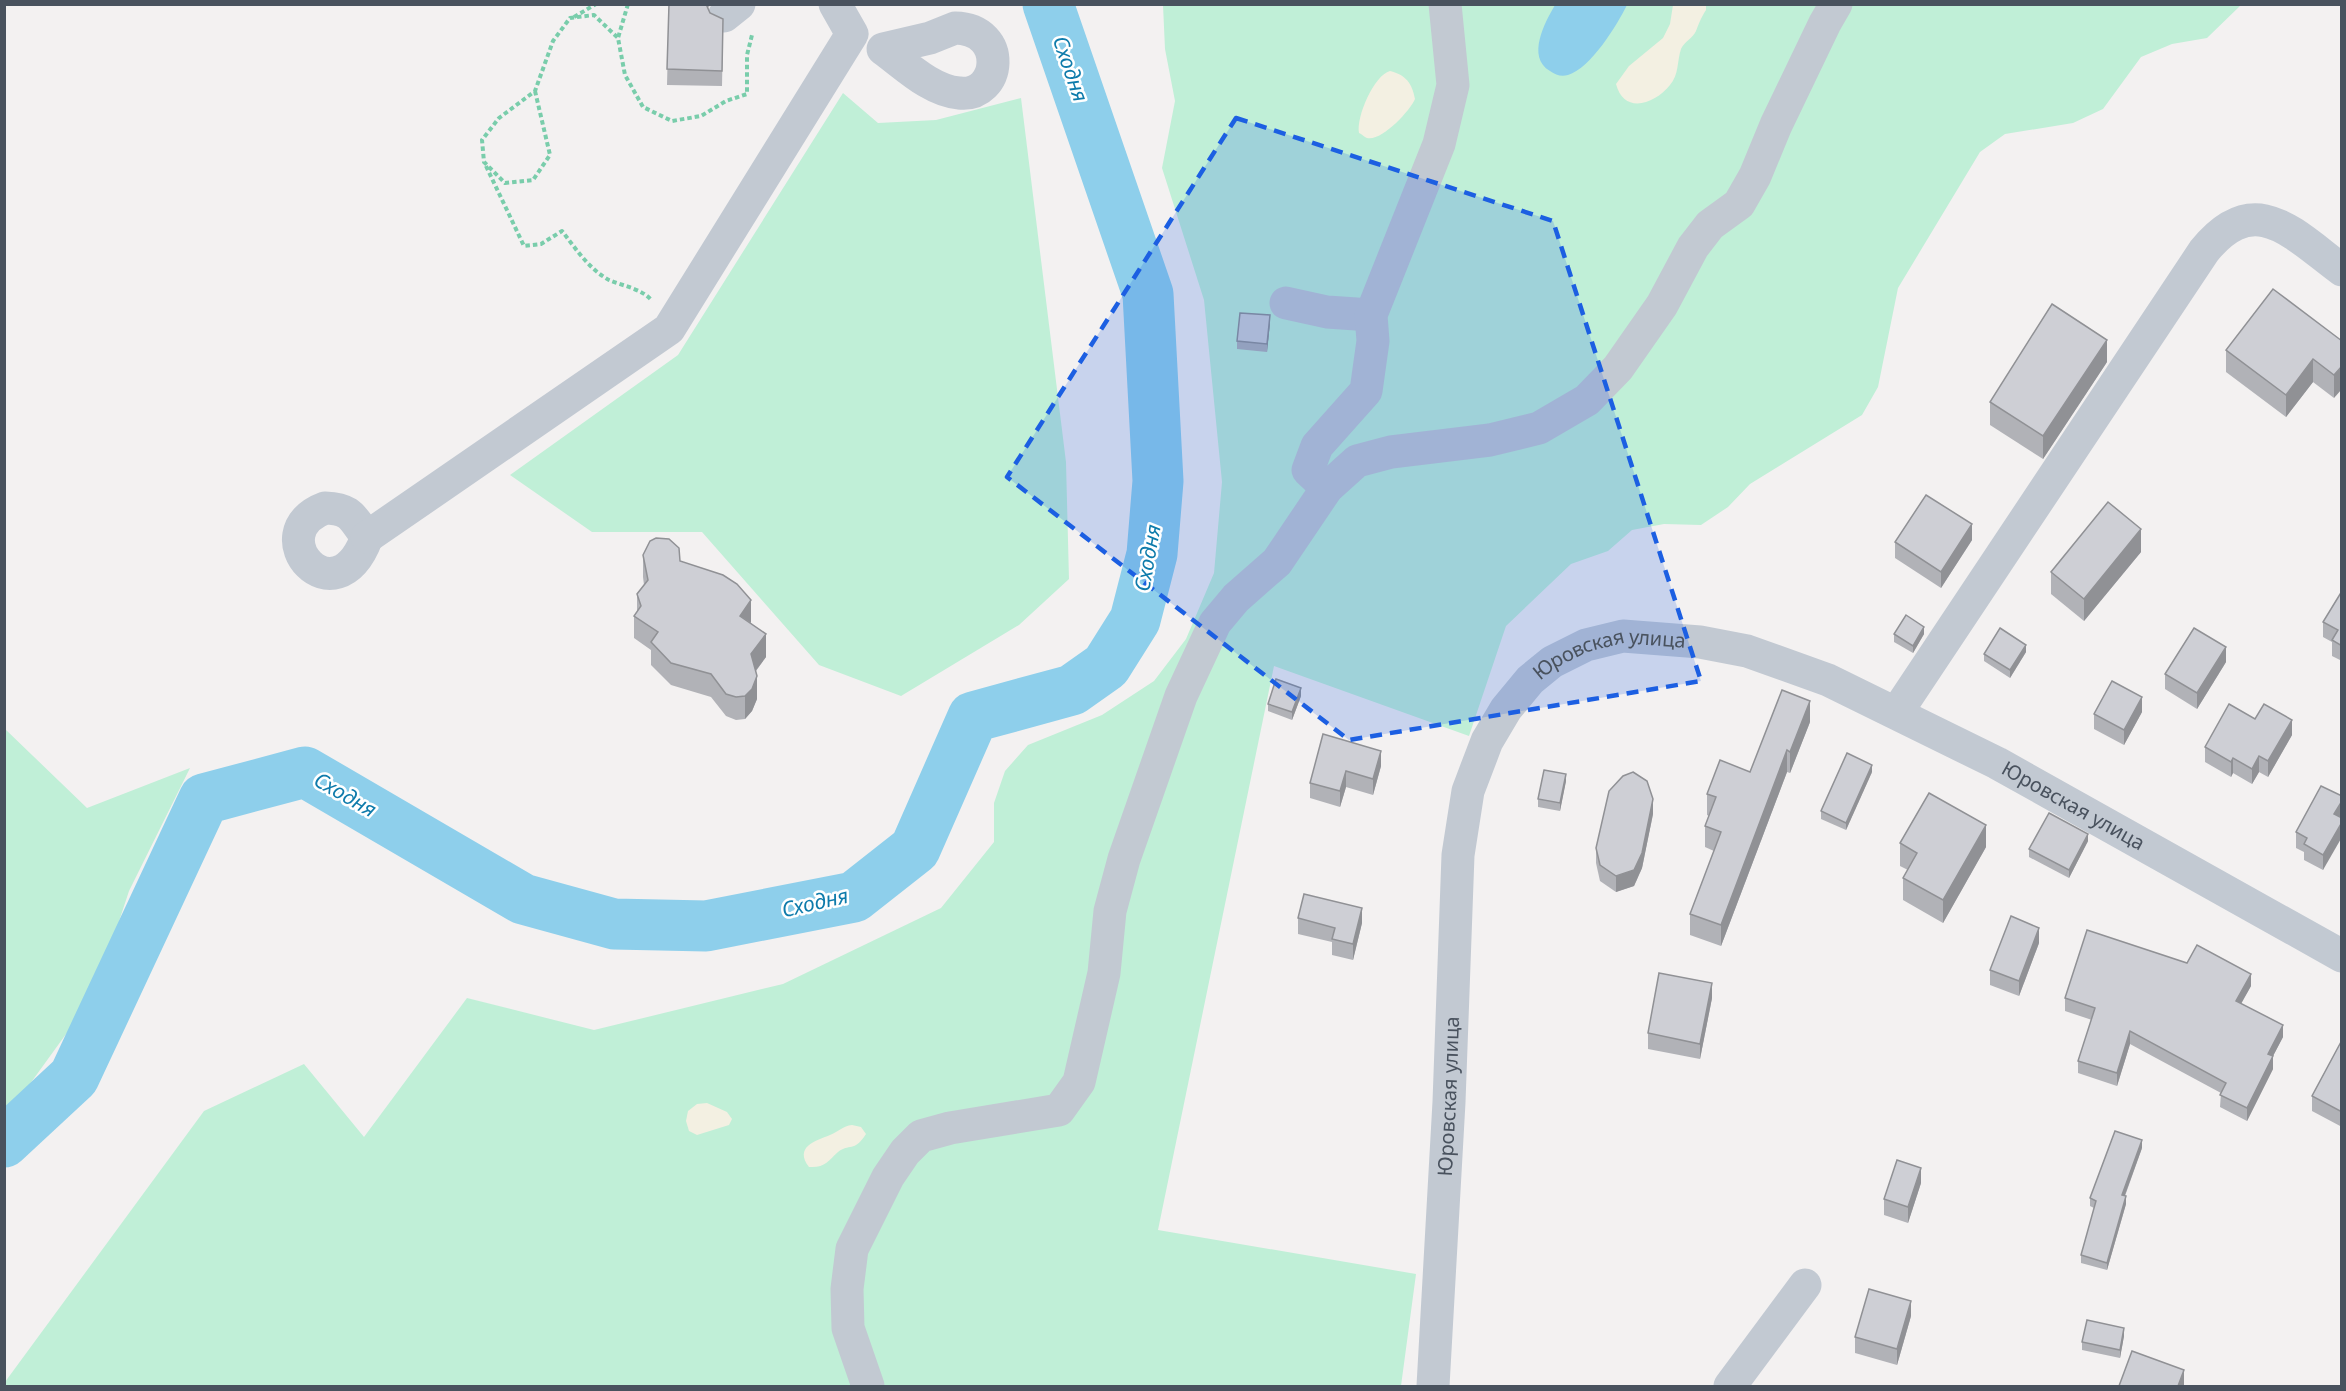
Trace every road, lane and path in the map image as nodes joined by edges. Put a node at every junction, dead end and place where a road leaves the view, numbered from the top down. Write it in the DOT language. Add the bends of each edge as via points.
graph roads {
  1 [pos="596,4"];
  2 [pos="628,4"];
  3 [pos="835,4"];
  4 [pos="1445,4"];
  5 [pos="1836,4"];
  6 [pos="739,15"];
  7 [pos="570,18"];
  8 [pos="852,34"];
  9 [pos="618,38"];
  10 [pos="883,49"];
  11 [pos="535,91"];
  12 [pos="484,162"];
  13 [pos="2342,270"];
  14 [pos="1286,303"];
  15 [pos="1371,315"];
  16 [pos="669,329"];
  17 [pos="1327,488"];
  18 [pos="367,537"];
  19 [pos="1898,712"];
  20 [pos="2342,956"];
  21 [pos="1805,1285"];
  22 [pos="868,1386"];
  23 [pos="1433,1386"];
  24 [pos="1730,1386"];
  1 -- 7 [label="path"];
  2 -- 9 [label="path"];
  3 -- 8 [label="street"];
  4 -- 15 [label="street" via="1454,85 1439,144"];
  5 -- 17 [label="street" via="1739,204 1705,232 1624,359 1587,400 1539,428 1490,440 1391,452 1357,461"];
  6 -- 9 [label="path" via="747,55 747,94 701,116 672,121 643,106 625,75"];
  7 -- 9 [label="path" via="594,15"];
  7 -- 11 [label="path" via="554,41"];
  8 -- 10 [label="street"];
  8 -- 16 [label="street"];
  11 -- 12 [label="path" via="500,118 482,140"];
  11 -- 12 [label="path" via="550,155 533,180 505,183"];
  12 -- 16 [label="path" via="524,246 541,244 562,231 583,258 608,279 651,297"];
  13 -- 19 [label="street" via="2282,226 2261,219 2238,223 2219,233"];
  14 -- 15 [label="street" via="1327,312"];
  15 -- 17 [label="street" via="1373,341 1366,391 1317,446 1308,470"];
  16 -- 18 [label="street"];
  17 -- 22 [label="street" via="1277,562 1236,598 1215,623 1181,696 1124,859 1110,911 1104,973 1079,1082 1059,1110 921,1136 888,1177 869,1213 852,1249 848,1289 848,1328"];
  19 -- 20 [label="street, Юровская улица"];
  19 -- 23 [label="street, Юровская улица" via="1828,680 1747,651 1700,642 1623,636 1587,645 1552,662 1530,680 1506,710 1487,741 1468,791 1458,855"];
  21 -- 24 [label="street"];
}
